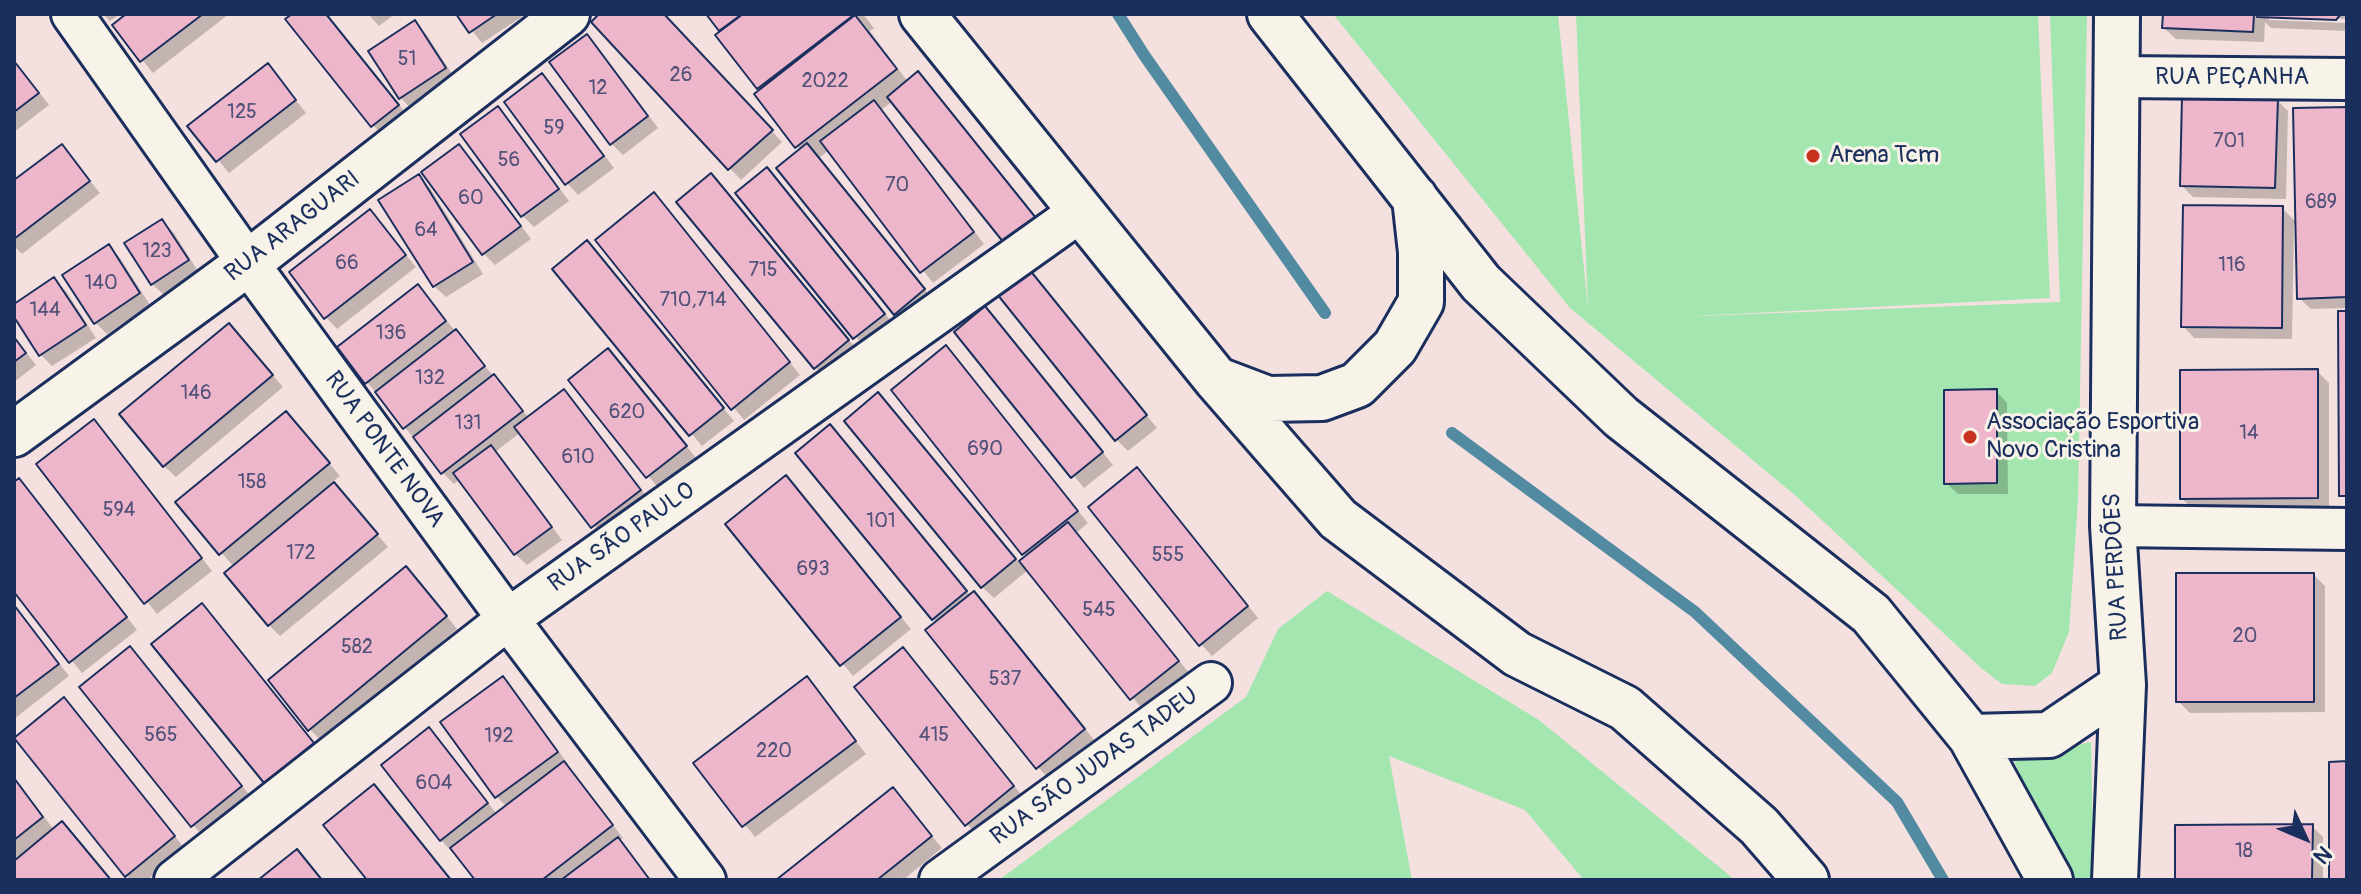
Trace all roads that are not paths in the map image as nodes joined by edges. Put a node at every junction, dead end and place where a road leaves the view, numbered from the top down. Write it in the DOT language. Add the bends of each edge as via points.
graph roads {
  1 [pos="72,14"];
  2 [pos="567,14"];
  3 [pos="922,14"];
  4 [pos="1270,14"];
  5 [pos="2117,14"];
  6 [pos="2117,77"];
  7 [pos="2347,79"];
  8 [pos="1415,198"];
  9 [pos="1081,211"];
  10 [pos="248,263"];
  11 [pos="1216,379"];
  12 [pos="14,434"];
  13 [pos="2113,526"];
  14 [pos="2347,529"];
  15 [pos="508,619"];
  16 [pos="1211,683"];
  17 [pos="2123,685"];
  18 [pos="1971,737"];
  19 [pos="175,880"];
  20 [pos="705,880"];
  21 [pos="940,880"];
  22 [pos="1806,880"];
  23 [pos="2050,880"];
  24 [pos="2115,880"];
  1 -- 10 [label="street, RUA PONTE NOVA"];
  2 -- 10 [label="main road, RUA ARAGUARI"];
  3 -- 9 [label="main road"];
  4 -- 8 [label="main road"];
  5 -- 6 [label="main road, RUA PERDÕES"];
  6 -- 7 [label="street, RUA PEÇANHA"];
  6 -- 13 [label="main road, RUA PERDÕES"];
  8 -- 11 [label="main road" via="1421,302 1395,347 1357,385 1322,398 1268,399"];
  8 -- 18 [label="main road" via="1481,283 1621,417 1871,614"];
  9 -- 11 [label="main road"];
  9 -- 15 [label="street, RUA SÃO PAULO"];
  10 -- 12 [label="main road, RUA ARAGUARI"];
  10 -- 15 [label="street, RUA PONTE NOVA"];
  11 -- 22 [label="main road" via="1338,519 1517,654 1625,708 1759,826"];
  13 -- 14 [label="street"];
  13 -- 17 [label="main road, RUA PERDÕES"];
  15 -- 19 [label="street, RUA SÃO PAULO"];
  15 -- 20 [label="street, RUA PONTE NOVA"];
  16 -- 21 [label="street, RUA SÃO JUDAS TADEU"];
  17 -- 18 [label="main road" via="2049,735"];
  17 -- 24 [label="main road, RUA PERDÕES"];
  18 -- 23 [label="main road"];
}
